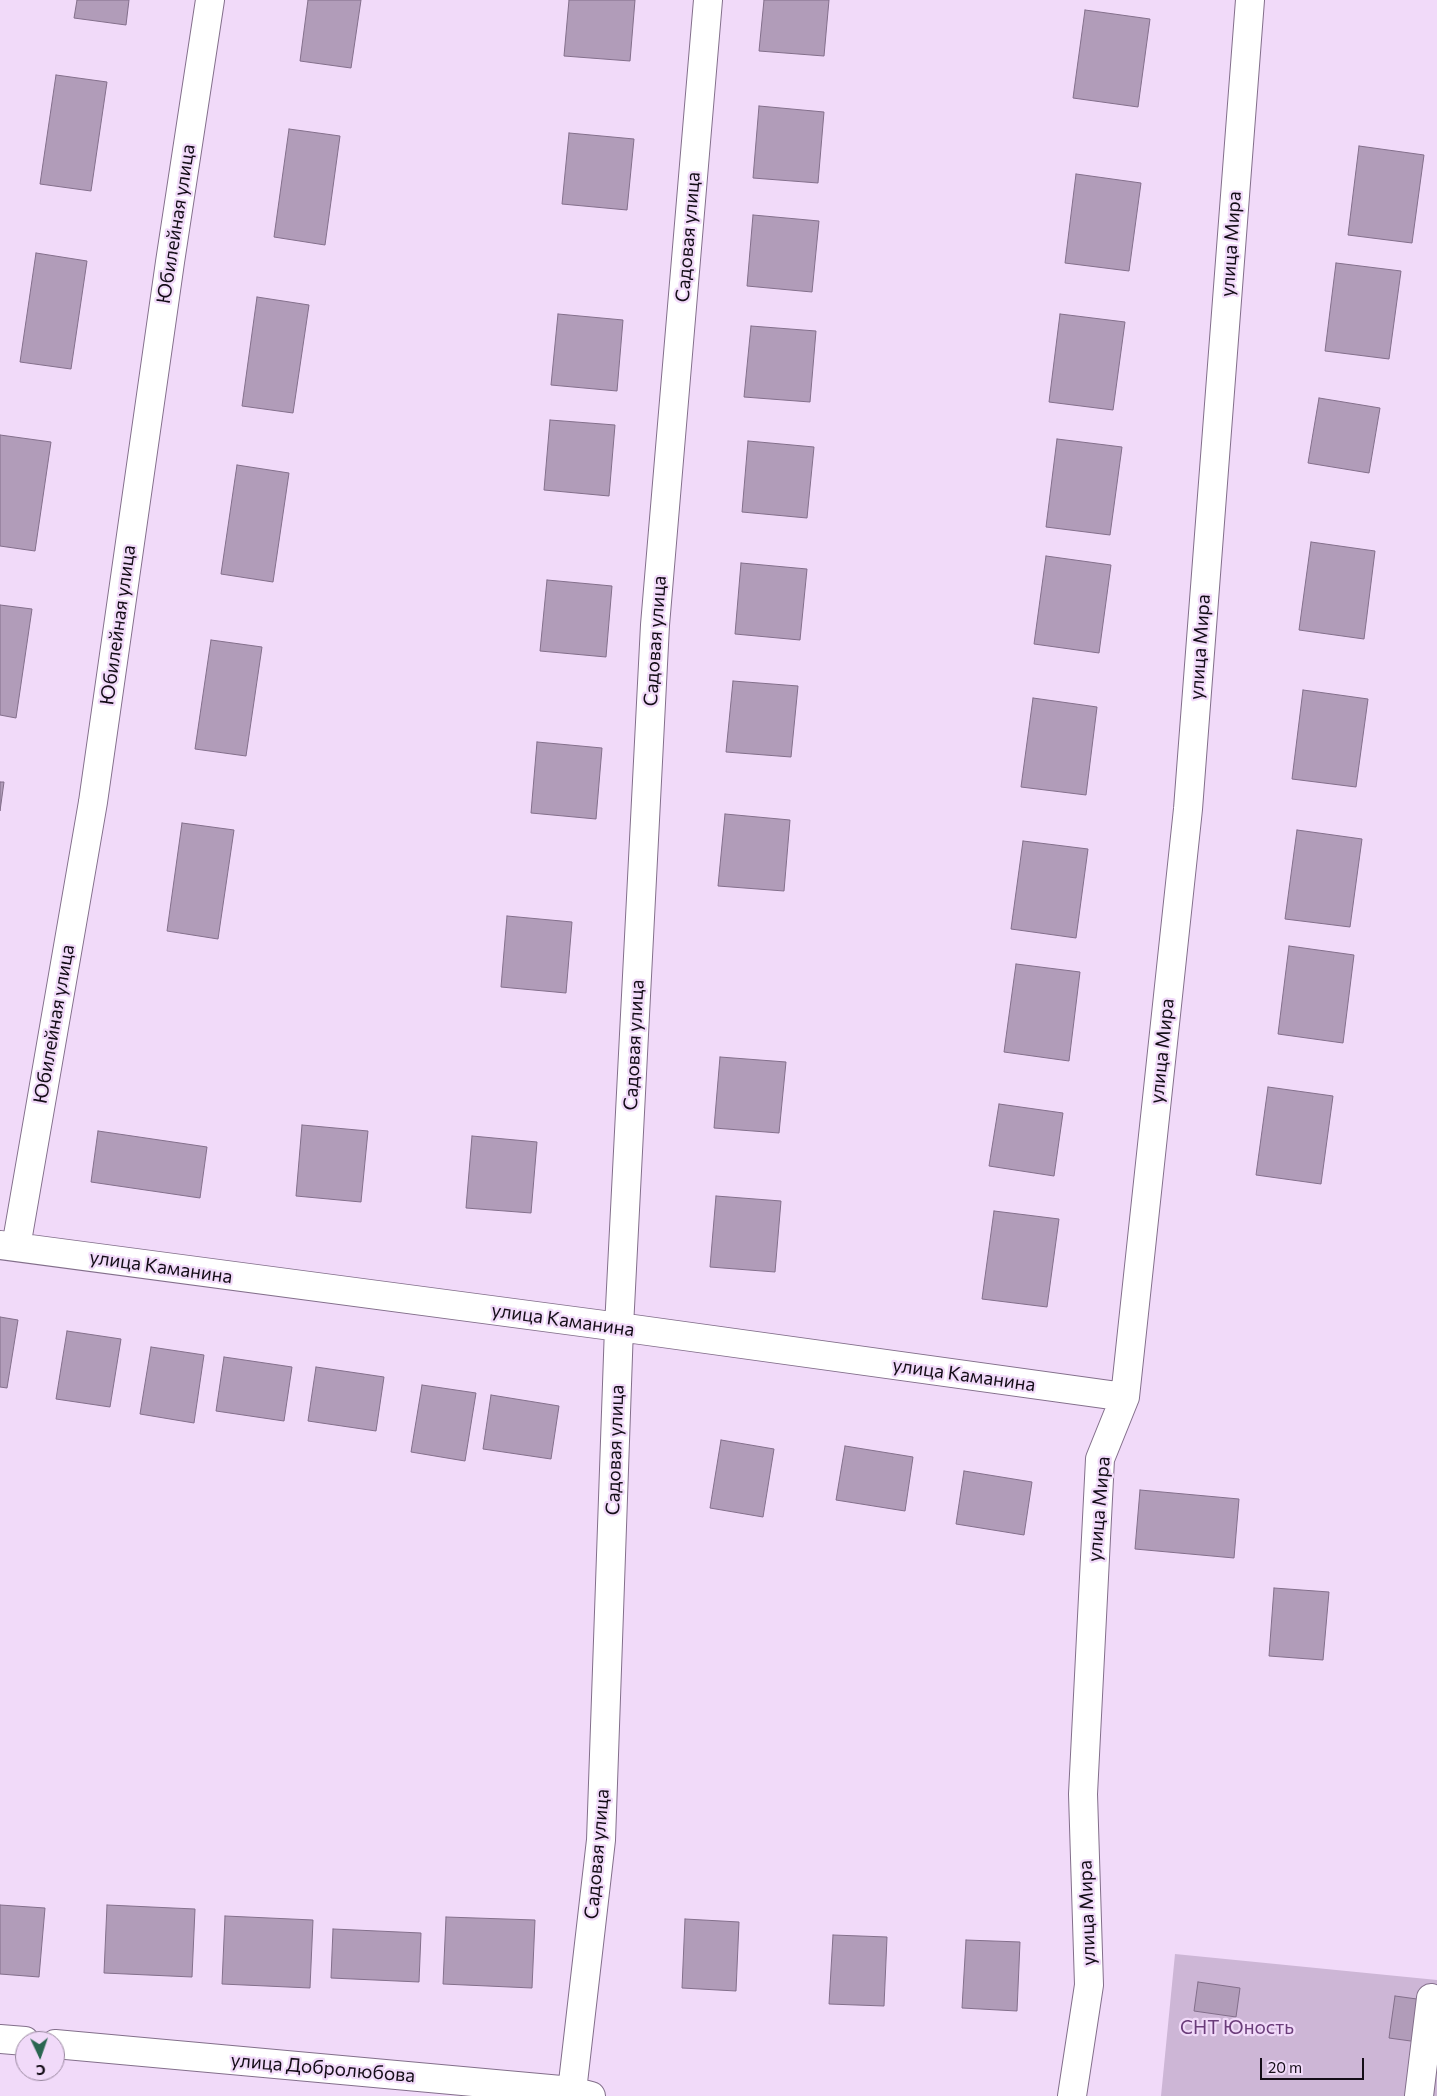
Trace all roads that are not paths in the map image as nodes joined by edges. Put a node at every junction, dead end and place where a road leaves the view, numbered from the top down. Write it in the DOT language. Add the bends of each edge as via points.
graph roads {
  1 [pos="210,0"];
  2 [pos="708,0"];
  3 [pos="1250,0"];
  4 [pos="8,1246"];
  5 [pos="619,1327"];
  6 [pos="1125,1397"];
  7 [pos="1431,1998"];
  8 [pos="0,2039"];
  9 [pos="15,2040"];
  10 [pos="65,2045"];
  11 [pos="582,2094"];
  12 [pos="1072,2096"];
  13 [pos="1419,2096"];
  1 -- 4 [label="street, Юбилейная улица" via="93,802"];
  2 -- 5 [label="street, Садовая улица" via="655,624"];
  3 -- 6 [label="street, улица Мира" via="1188,809"];
  4 -- 5 [label="street, улица Каманина"];
  5 -- 6 [label="street, улица Каманина"];
  5 -- 11 [label="street, Садовая улица" via="601,1840"];
  6 -- 12 [label="street, улица Мира" via="1100,1459 1083,1794 1089,1985"];
  7 -- 13 [label="street"];
  8 -- 9 [label="street"];
  10 -- 11 [label="street, улица Добролюбова"];
}
